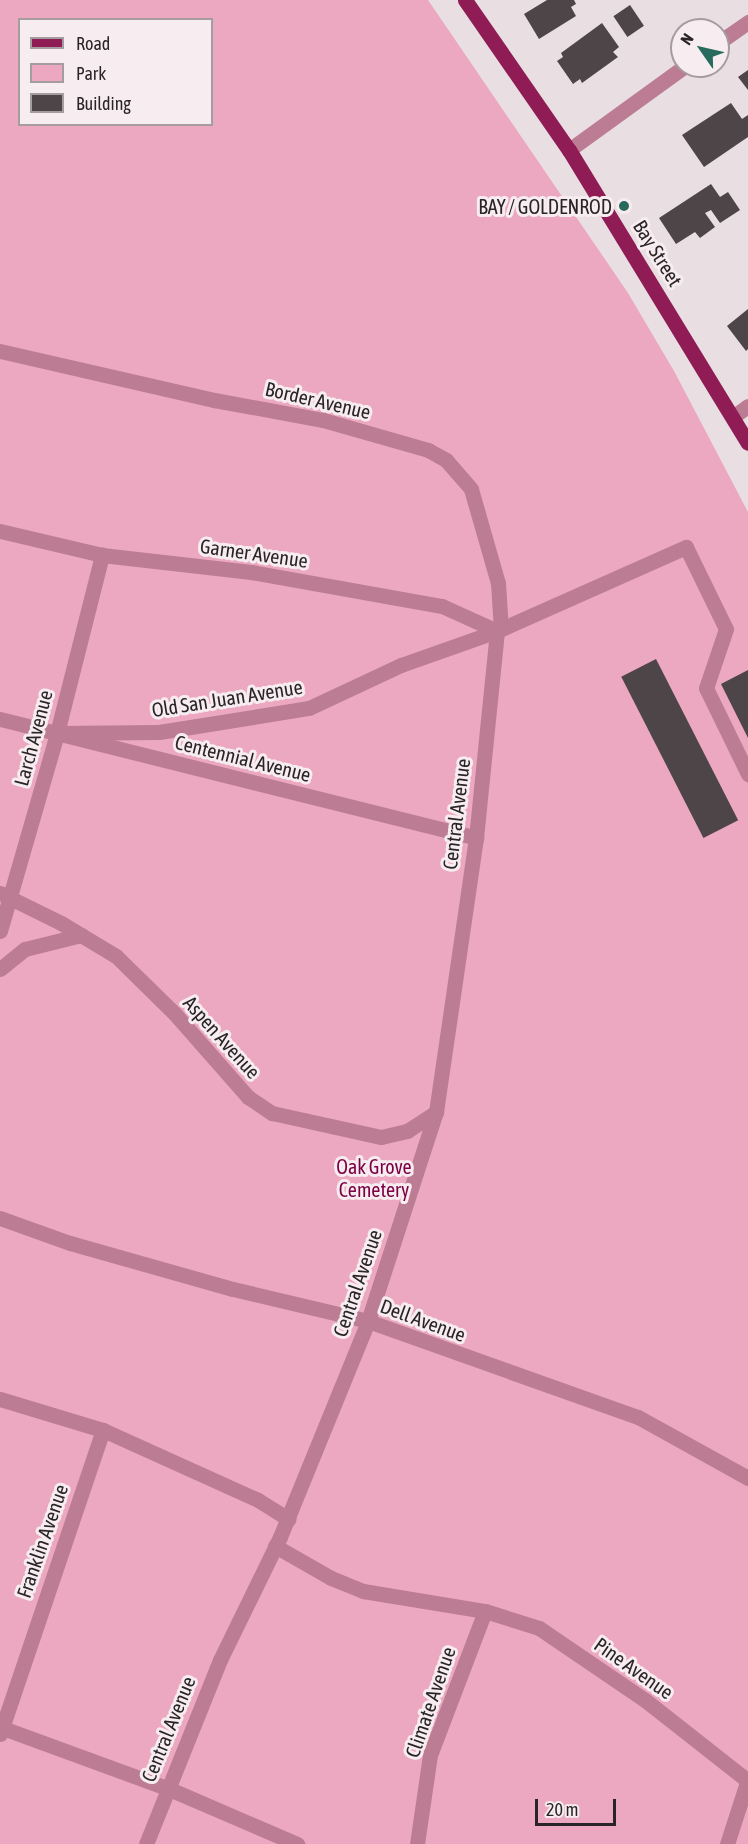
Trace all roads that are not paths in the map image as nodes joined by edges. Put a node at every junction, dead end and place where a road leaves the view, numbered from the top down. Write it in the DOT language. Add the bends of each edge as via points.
graph roads {
  1 [pos="465,0"];
  2 [pos="748,22"];
  3 [pos="730,35"];
  4 [pos="670,78"];
  5 [pos="570,150"];
  6 [pos="0,351"];
  7 [pos="748,406"];
  8 [pos="734,416"];
  9 [pos="748,443"];
  10 [pos="0,531"];
  11 [pos="102,555"];
  12 [pos="499,630"];
  13 [pos="0,719"];
  14 [pos="57,733"];
  15 [pos="748,774"];
  16 [pos="476,837"];
  17 [pos="5,895"];
  18 [pos="0,932"];
  19 [pos="81,935"];
  20 [pos="0,969"];
  21 [pos="436,1112"];
  22 [pos="0,1218"];
  23 [pos="368,1322"];
  24 [pos="0,1399"];
  25 [pos="103,1430"];
  26 [pos="748,1478"];
  27 [pos="288,1519"];
  28 [pos="275,1546"];
  29 [pos="485,1611"];
  30 [pos="1,1730"];
  31 [pos="748,1780"];
  32 [pos="166,1788"];
  33 [pos="146,1844"];
  34 [pos="297,1844"];
  35 [pos="417,1844"];
  36 [pos="727,1844"];
  1 -- 5 [label="main road, Bay Street"];
  2 -- 3 [label="street"];
  4 -- 5 [label="street"];
  5 -- 8 [label="main road, Bay Street"];
  6 -- 12 [label="street, Border Avenue" via="214,400 322,420 428,450 446,459 471,489 498,583"];
  7 -- 8 [label="street"];
  8 -- 9 [label="main road, Bay Street"];
  10 -- 11 [label="street, Garner Avenue"];
  11 -- 12 [label="street, Garner Avenue" via="251,572 442,606"];
  11 -- 14 [label="street, Larch Avenue"];
  12 -- 14 [label="street, Old San Juan Avenue" via="401,665 309,708 159,732"];
  12 -- 15 [label="street, Old San Juan Avenue" via="686,547 726,629 706,688"];
  12 -- 16 [label="street, Central Avenue"];
  13 -- 14 [label="street, Centennial Avenue"];
  14 -- 16 [label="street, Centennial Avenue"];
  14 -- 17 [label="street, Larch Avenue"];
  16 -- 21 [label="street, Central Avenue"];
  17 -- 18 [label="street, Larch Avenue"];
  17 -- 19 [label="street, Aspen Avenue"];
  19 -- 20 [label="street" via="25,949"];
  19 -- 21 [label="street, Aspen Avenue" via="116,956 175,1014 248,1097 272,1113 381,1137 407,1131"];
  21 -- 23 [label="street, Central Avenue"];
  22 -- 23 [label="street, Dell Avenue" via="233,1289"];
  23 -- 26 [label="street, Dell Avenue" via="638,1417"];
  23 -- 27 [label="street, Central Avenue"];
  24 -- 25 [label="street"];
  25 -- 27 [label="street" via="258,1500"];
  25 -- 30 [label="street, Franklin Avenue"];
  27 -- 28 [label="street, Central Avenue"];
  28 -- 29 [label="street, Pine Avenue" via="363,1591"];
  28 -- 32 [label="street, Central Avenue" via="220,1660"];
  29 -- 31 [label="street, Pine Avenue" via="539,1628 645,1700"];
  29 -- 35 [label="street, Climate Avenue" via="430,1755"];
  30 -- 32 [label="street"];
  31 -- 36 [label="street"];
  32 -- 33 [label="street, Central Avenue"];
  32 -- 34 [label="street"];
}
